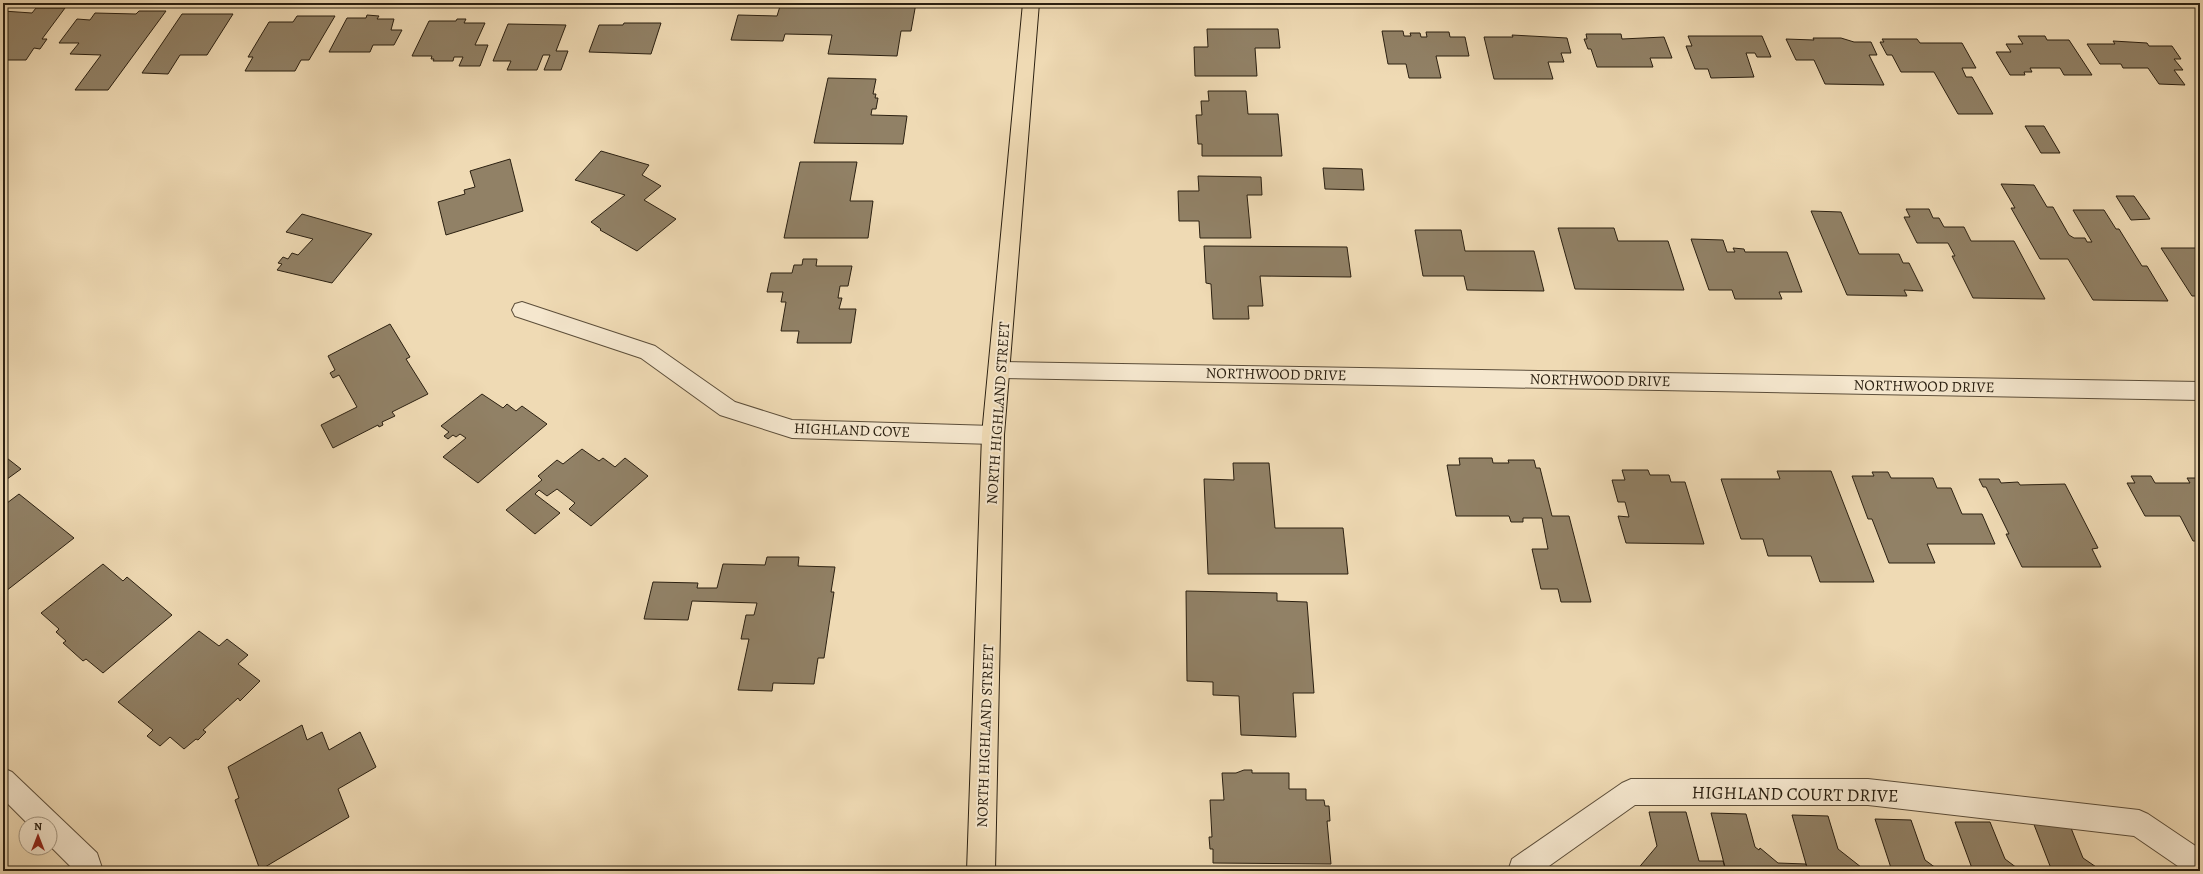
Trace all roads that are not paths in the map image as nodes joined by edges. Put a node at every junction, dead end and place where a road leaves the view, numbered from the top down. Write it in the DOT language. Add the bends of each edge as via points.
graph roads {
  1 [pos="1031,3"];
  2 [pos="522,310"];
  3 [pos="1000,370"];
  4 [pos="2200,391"];
  5 [pos="993,435"];
  6 [pos="3,781"];
  7 [pos="39,816"];
  8 [pos="58,835"];
  9 [pos="2200,865"];
  10 [pos="89,871"];
  11 [pos="981,871"];
  12 [pos="1522,871"];
  1 -- 3 [label="main road, NORTH HIGHLAND STREET"];
  2 -- 5 [label="street, HIGHLAND COVE" via="648,352 728,409 792,429"];
  3 -- 4 [label="street, NORTHWOOD DRIVE"];
  3 -- 5 [label="main road, NORTH HIGHLAND STREET"];
  5 -- 11 [label="main road, NORTH HIGHLAND STREET"];
  6 -- 7 [label="street"];
  8 -- 10 [label="street" via="87,863"];
  9 -- 12 [label="street, HIGHLAND COURT DRIVE" via="2139,823 1868,792 1631,792"];
}
